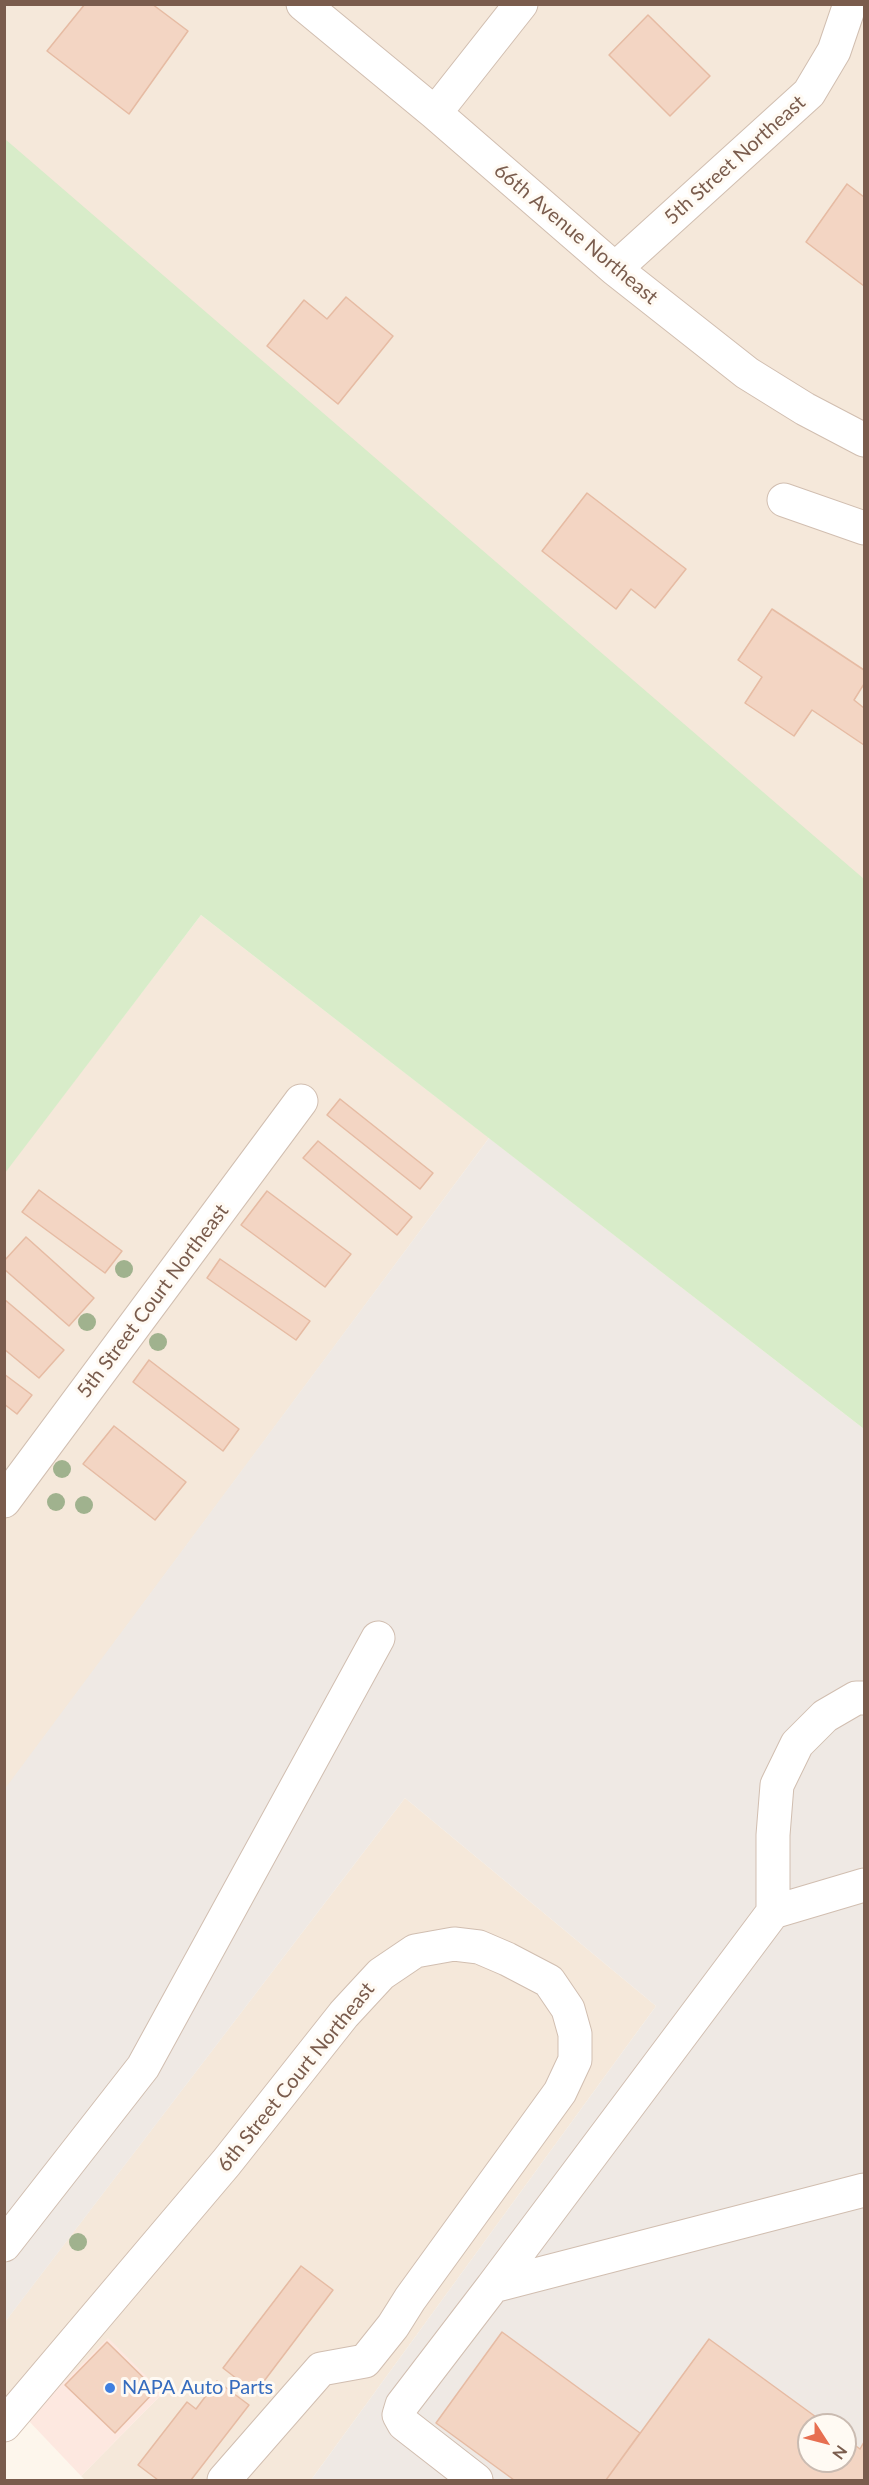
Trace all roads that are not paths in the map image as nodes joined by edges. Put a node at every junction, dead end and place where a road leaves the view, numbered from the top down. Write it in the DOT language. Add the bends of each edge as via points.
graph roads {
  1 [pos="303,4"];
  2 [pos="521,4"];
  3 [pos="850,4"];
  4 [pos="435,113"];
  5 [pos="615,269"];
  6 [pos="864,440"];
  7 [pos="784,500"];
  8 [pos="864,528"];
  9 [pos="301,1101"];
  10 [pos="4,1501"];
  11 [pos="378,1638"];
  12 [pos="864,1698"];
  13 [pos="864,1885"];
  14 [pos="773,1912"];
  15 [pos="864,2190"];
  16 [pos="4,2245"];
  17 [pos="493,2286"];
  18 [pos="4,2425"];
  19 [pos="225,2481"];
  20 [pos="476,2481"];
  1 -- 4 [label="street, 66th Avenue Northeast"];
  2 -- 4 [label="street"];
  3 -- 5 [label="street, 5th Street Northeast" via="834,51 809,93"];
  4 -- 5 [label="street, 66th Avenue Northeast"];
  5 -- 6 [label="street, 66th Avenue Northeast" via="747,373"];
  7 -- 8 [label="street"];
  9 -- 10 [label="street, 5th Street Court Northeast"];
  11 -- 16 [label="street" via="143,2067"];
  12 -- 14 [label="street" via="856,1698 825,1716 797,1744 777,1785"];
  13 -- 14 [label="street"];
  14 -- 17 [label="street"];
  15 -- 17 [label="street"];
  17 -- 20 [label="street" via="402,2405 399,2415 404,2424"];
  18 -- 19 [label="street, 6th Street Court Northeast" via="381,1974 415,1951 454,1944 479,1947 549,1981 568,2009 575,2034 575,2060 560,2092 365,2361 321,2369"];
}
